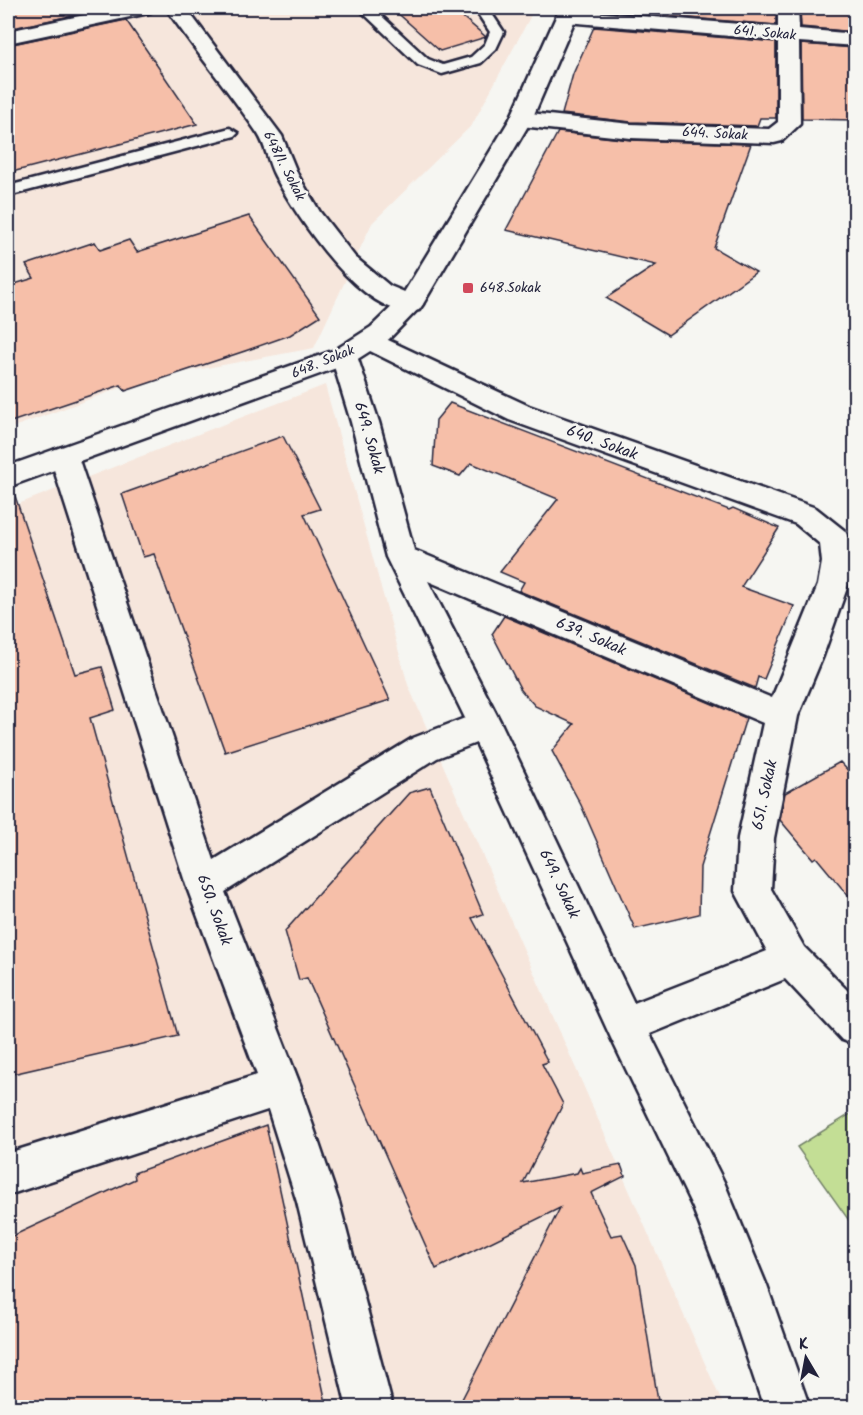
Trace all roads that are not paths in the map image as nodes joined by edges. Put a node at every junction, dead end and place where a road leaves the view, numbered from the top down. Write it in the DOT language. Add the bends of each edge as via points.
graph roads {
  1 [pos="144,8"];
  2 [pos="176,8"];
  3 [pos="364,8"];
  4 [pos="481,8"];
  5 [pos="789,8"];
  6 [pos="568,12"];
  7 [pos="788,35"];
  8 [pos="8,37"];
  9 [pos="855,40"];
  10 [pos="521,119"];
  11 [pos="230,133"];
  12 [pos="8,191"];
  13 [pos="410,304"];
  14 [pos="358,348"];
  15 [pos="64,457"];
  16 [pos="8,477"];
  17 [pos="834,539"];
  18 [pos="401,557"];
  19 [pos="781,716"];
  20 [pos="485,725"];
  21 [pos="204,885"];
  22 [pos="791,959"];
  23 [pos="625,1024"];
  24 [pos="855,1026"];
  25 [pos="281,1087"];
  26 [pos="8,1174"];
  27 [pos="370,1407"];
  28 [pos="787,1407"];
  1 -- 8 [label="street"];
  2 -- 13 [label="street, 648/1. Sokak" via="271,136 286,175 346,262 381,292"];
  3 -- 4 [label="lane" via="423,62 442,70 476,60 491,46 497,32"];
  5 -- 7 [label="street, 644. Sokak"];
  6 -- 7 [label="street, 641. Sokak"];
  6 -- 10 [label="street, 648. Sokak"];
  7 -- 9 [label="street, 641. Sokak"];
  7 -- 10 [label="street, 644. Sokak" via="789,124 774,136 631,131"];
  10 -- 13 [label="street, 648. Sokak"];
  11 -- 12 [label="lane"];
  13 -- 14 [label="street, 648. Sokak" via="391,326"];
  14 -- 15 [label="street, 648. Sokak"];
  14 -- 17 [label="street, 640. Sokak" via="411,360 470,393 519,414 806,516"];
  14 -- 18 [label="street, 649. Sokak" via="365,422"];
  15 -- 16 [label="street, 648. Sokak"];
  15 -- 21 [label="street, 650. Sokak"];
  17 -- 19 [label="street, 651. Sokak" via="837,562 833,585"];
  18 -- 19 [label="street, 639. Sokak"];
  18 -- 20 [label="street, 649. Sokak"];
  19 -- 22 [label="street, 651. Sokak" via="756,838 753,891"];
  20 -- 21 [label="street" via="425,748"];
  20 -- 23 [label="street, 649. Sokak"];
  21 -- 25 [label="street, 650. Sokak"];
  22 -- 23 [label="street"];
  22 -- 24 [label="street, 651. Sokak"];
  23 -- 28 [label="street, 649. Sokak" via="709,1197 746,1286"];
  25 -- 26 [label="street"];
  25 -- 27 [label="street, 650. Sokak" via="318,1202"];
}
